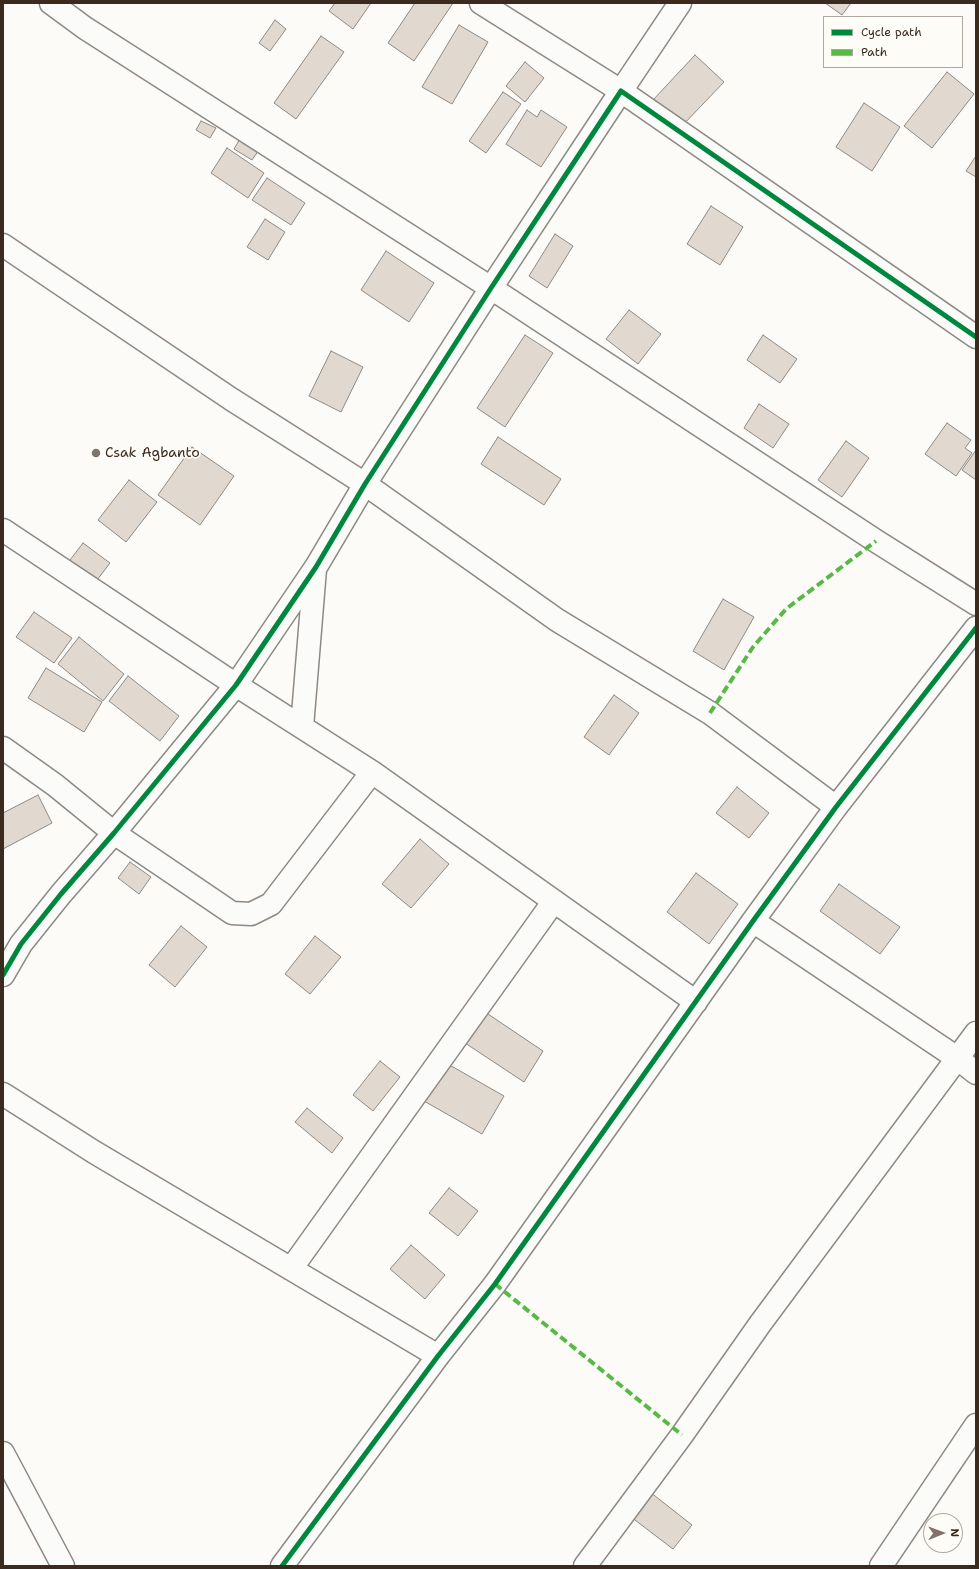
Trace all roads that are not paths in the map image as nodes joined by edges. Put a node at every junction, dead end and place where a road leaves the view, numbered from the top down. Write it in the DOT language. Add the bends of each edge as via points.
graph roads {
  1 [pos="51,3"];
  2 [pos="481,3"];
  3 [pos="680,3"];
  4 [pos="620,91"];
  5 [pos="3,245"];
  6 [pos="491,288"];
  7 [pos="976,337"];
  8 [pos="365,484"];
  9 [pos="3,530"];
  10 [pos="316,567"];
  11 [pos="976,604"];
  12 [pos="976,628"];
  13 [pos="236,685"];
  14 [pos="302,727"];
  15 [pos="3,748"];
  16 [pos="372,772"];
  17 [pos="836,807"];
  18 [pos="114,833"];
  19 [pos="554,901"];
  20 [pos="753,921"];
  21 [pos="3,975"];
  22 [pos="696,1002"];
  23 [pos="976,1033"];
  24 [pos="957,1058"];
  25 [pos="976,1073"];
  26 [pos="3,1094"];
  27 [pos="291,1269"];
  28 [pos="438,1356"];
  29 [pos="976,1426"];
  30 [pos="3,1453"];
  31 [pos="63,1566"];
  32 [pos="282,1566"];
  33 [pos="585,1566"];
  34 [pos="880,1566"];
  1 -- 6 [label="main road" via="85,28"];
  2 -- 4 [label="main road"];
  3 -- 4 [label="main road"];
  4 -- 6 [label="main road"];
  4 -- 7 [label="main road"];
  5 -- 8 [label="main road" via="231,399"];
  6 -- 8 [label="main road"];
  6 -- 11 [label="main road"];
  8 -- 10 [label="main road"];
  8 -- 17 [label="main road" via="557,620 710,713"];
  9 -- 13 [label="main road"];
  10 -- 13 [label="main road"];
  10 -- 14 [label="main road"];
  12 -- 17 [label="main road"];
  13 -- 14 [label="main road"];
  13 -- 18 [label="main road"];
  14 -- 16 [label="main road"];
  15 -- 18 [label="main road" via="55,785"];
  16 -- 18 [label="main road" via="271,904 251,914 232,913"];
  16 -- 19 [label="main road"];
  17 -- 20 [label="main road"];
  18 -- 21 [label="main road" via="60,894 21,944"];
  19 -- 22 [label="main road"];
  19 -- 27 [label="main road"];
  20 -- 22 [label="main road"];
  20 -- 24 [label="main road"];
  22 -- 28 [label="main road" via="495,1284"];
  23 -- 24 [label="main road"];
  24 -- 25 [label="main road"];
  24 -- 33 [label="main road"];
  26 -- 27 [label="main road" via="94,1152"];
  27 -- 28 [label="main road"];
  28 -- 32 [label="main road"];
  29 -- 34 [label="main road"];
  30 -- 31 [label="main road"];
}
